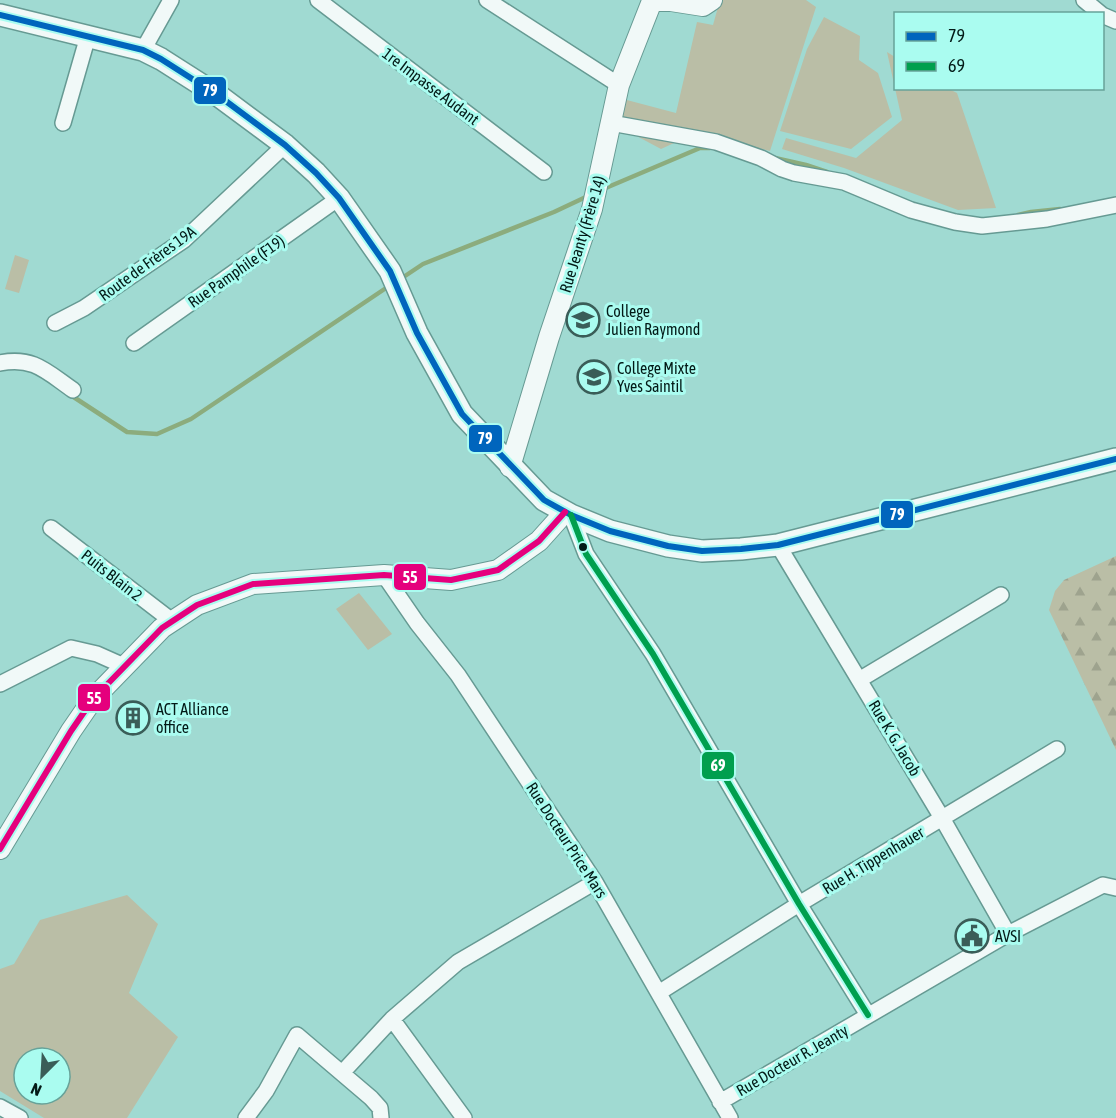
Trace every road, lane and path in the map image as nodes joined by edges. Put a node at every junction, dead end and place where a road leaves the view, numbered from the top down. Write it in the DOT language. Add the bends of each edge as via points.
graph roads {
  1 [pos="171,0"];
  2 [pos="318,0"];
  3 [pos="487,0"];
  4 [pos="712,0"];
  5 [pos="1084,0"];
  6 [pos="652,1"];
  7 [pos="1099,12"];
  8 [pos="0,15"];
  9 [pos="88,36"];
  10 [pos="143,50"];
  11 [pos="619,84"];
  12 [pos="63,123"];
  13 [pos="611,123"];
  14 [pos="285,145"];
  15 [pos="544,172"];
  16 [pos="339,198"];
  17 [pos="1116,205"];
  18 [pos="55,323"];
  19 [pos="134,344"];
  20 [pos="0,363"];
  21 [pos="73,390"];
  22 [pos="1116,459"];
  23 [pos="510,467"];
  24 [pos="568,513"];
  25 [pos="51,528"];
  26 [pos="778,545"];
  27 [pos="384,574"];
  28 [pos="1001,595"];
  29 [pos="172,621"];
  30 [pos="124,666"];
  31 [pos="859,680"];
  32 [pos="1,683"];
  33 [pos="1057,749"];
  34 [pos="942,818"];
  35 [pos="0,849"];
  36 [pos="595,882"];
  37 [pos="1116,888"];
  38 [pos="799,904"];
  39 [pos="1008,934"];
  40 [pos="660,992"];
  41 [pos="868,1015"];
  42 [pos="392,1019"];
  43 [pos="342,1074"];
  44 [pos="720,1102"];
  45 [pos="0,1107"];
  46 [pos="20,1118"];
  47 [pos="246,1118"];
  48 [pos="381,1118"];
  49 [pos="465,1118"];
  50 [pos="730,1118"];
  1 -- 10 [label="street"];
  2 -- 15 [label="street, 1re Impasse Audant"];
  3 -- 11 [label="street"];
  4 -- 6 [label="street" via="703,6"];
  5 -- 7 [label="street"];
  6 -- 11 [label="street, Rue Jeanty (Frère 14)"];
  8 -- 9 [label="main road"];
  9 -- 10 [label="main road"];
  9 -- 12 [label="street"];
  10 -- 14 [label="main road" via="219,96"];
  11 -- 13 [label="street, Rue Jeanty (Frère 14)"];
  13 -- 17 [label="street" via="716,142 794,173 844,182 911,210 982,226 1047,219"];
  13 -- 23 [label="street, Rue Jeanty (Frère 14)" via="592,209"];
  14 -- 16 [label="main road"];
  14 -- 18 [label="street, Route de Frères 19A" via="184,240 84,308"];
  16 -- 19 [label="street, Rue Pamphile (F19)"];
  16 -- 23 [label="main road" via="390,271 417,333 462,414"];
  20 -- 21 [label="street" via="13,360 36,365"];
  22 -- 26 [label="main road"];
  23 -- 24 [label="main road" via="544,500"];
  24 -- 26 [label="main road" via="644,541 702,551"];
  24 -- 27 [label="street" via="539,541 498,570 451,580"];
  24 -- 38 [label="street" via="586,554 653,654"];
  25 -- 29 [label="street, Puits Blain 2"];
  26 -- 31 [label="street, Rue K. G. Jacob"];
  27 -- 29 [label="street" via="253,584 197,605"];
  27 -- 36 [label="street, Rue Docteur Price Mars" via="458,675"];
  28 -- 31 [label="street"];
  29 -- 30 [label="street"];
  30 -- 32 [label="street" via="71,648"];
  30 -- 35 [label="street" via="93,699 71,731"];
  31 -- 34 [label="street, Rue K. G. Jacob"];
  33 -- 34 [label="street, Rue H. Tippenhauer"];
  34 -- 38 [label="street, Rue H. Tippenhauer"];
  34 -- 39 [label="street, Rue K. G. Jacob"];
  36 -- 40 [label="street, Rue Docteur Price Mars"];
  36 -- 42 [label="street" via="458,962"];
  37 -- 39 [label="street, Rue Docteur R. Jeanty" via="1103,885"];
  38 -- 40 [label="street, Rue H. Tippenhauer"];
  38 -- 41 [label="street"];
  39 -- 41 [label="street, Rue Docteur R. Jeanty"];
  40 -- 44 [label="street, Rue Docteur Price Mars"];
  41 -- 44 [label="street, Rue Docteur R. Jeanty"];
  42 -- 43 [label="street"];
  42 -- 49 [label="street"];
  43 -- 47 [label="street" via="297,1035 267,1091"];
  43 -- 48 [label="street" via="380,1108"];
  44 -- 50 [label="street, Rue Docteur Price Mars"];
  45 -- 46 [label="street"];
}
